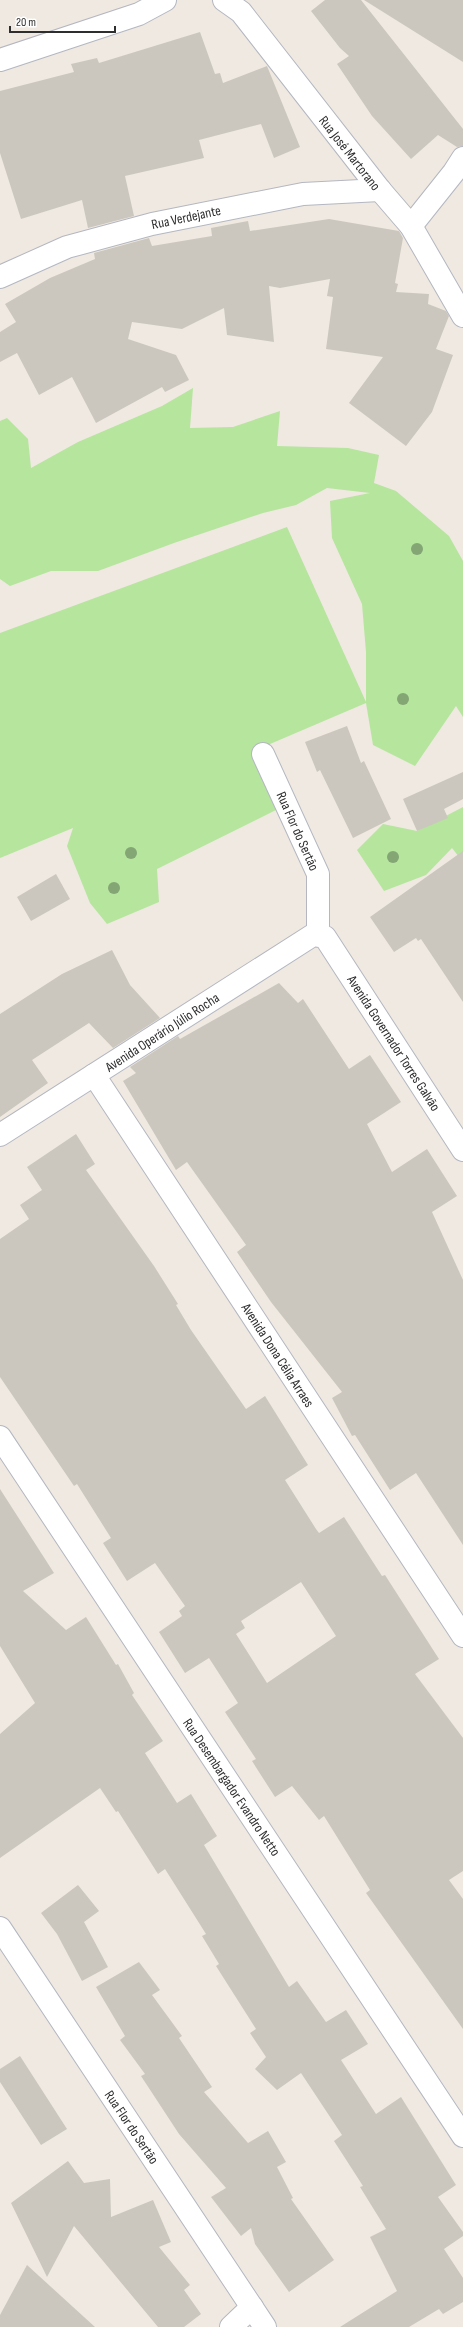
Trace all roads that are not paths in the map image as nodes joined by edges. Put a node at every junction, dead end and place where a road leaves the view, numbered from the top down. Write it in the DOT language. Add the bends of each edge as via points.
graph roads {
  1 [pos="166,0"];
  2 [pos="224,0"];
  3 [pos="0,60"];
  4 [pos="463,158"];
  5 [pos="380,190"];
  6 [pos="411,226"];
  7 [pos="0,277"];
  8 [pos="463,316"];
  9 [pos="264,754"];
  10 [pos="321,936"];
  11 [pos="94,1075"];
  12 [pos="0,1135"];
  13 [pos="463,1150"];
  14 [pos="0,1437"];
  15 [pos="463,1636"];
  16 [pos="0,1928"];
  17 [pos="463,2136"];
  18 [pos="252,2307"];
  19 [pos="231,2327"];
  20 [pos="265,2327"];
  1 -- 3 [label="street" via="139,14"];
  2 -- 5 [label="street, Rua José Martorano" via="241,12"];
  4 -- 6 [label="street"];
  5 -- 6 [label="street, Rua José Martorano"];
  5 -- 7 [label="street, Rua Verdejante" via="302,194 152,224 67,247"];
  6 -- 8 [label="street, Rua José Martorano"];
  9 -- 10 [label="street, Rua Flor do Sertão" via="318,874"];
  10 -- 11 [label="street, Avenida Operário Júlio Rocha" via="313,935"];
  10 -- 13 [label="street, Avenida Governador Torres Galvão"];
  11 -- 12 [label="street, Avenida Operário Júlio Rocha"];
  11 -- 15 [label="street, Avenida Dona Célia Arraes"];
  14 -- 17 [label="street, Rua Desembargador Evandro Netto"];
  16 -- 18 [label="street, Rua Flor do Sertão"];
  18 -- 19 [label="street"];
  18 -- 20 [label="street, Rua Flor do Sertão"];
}
